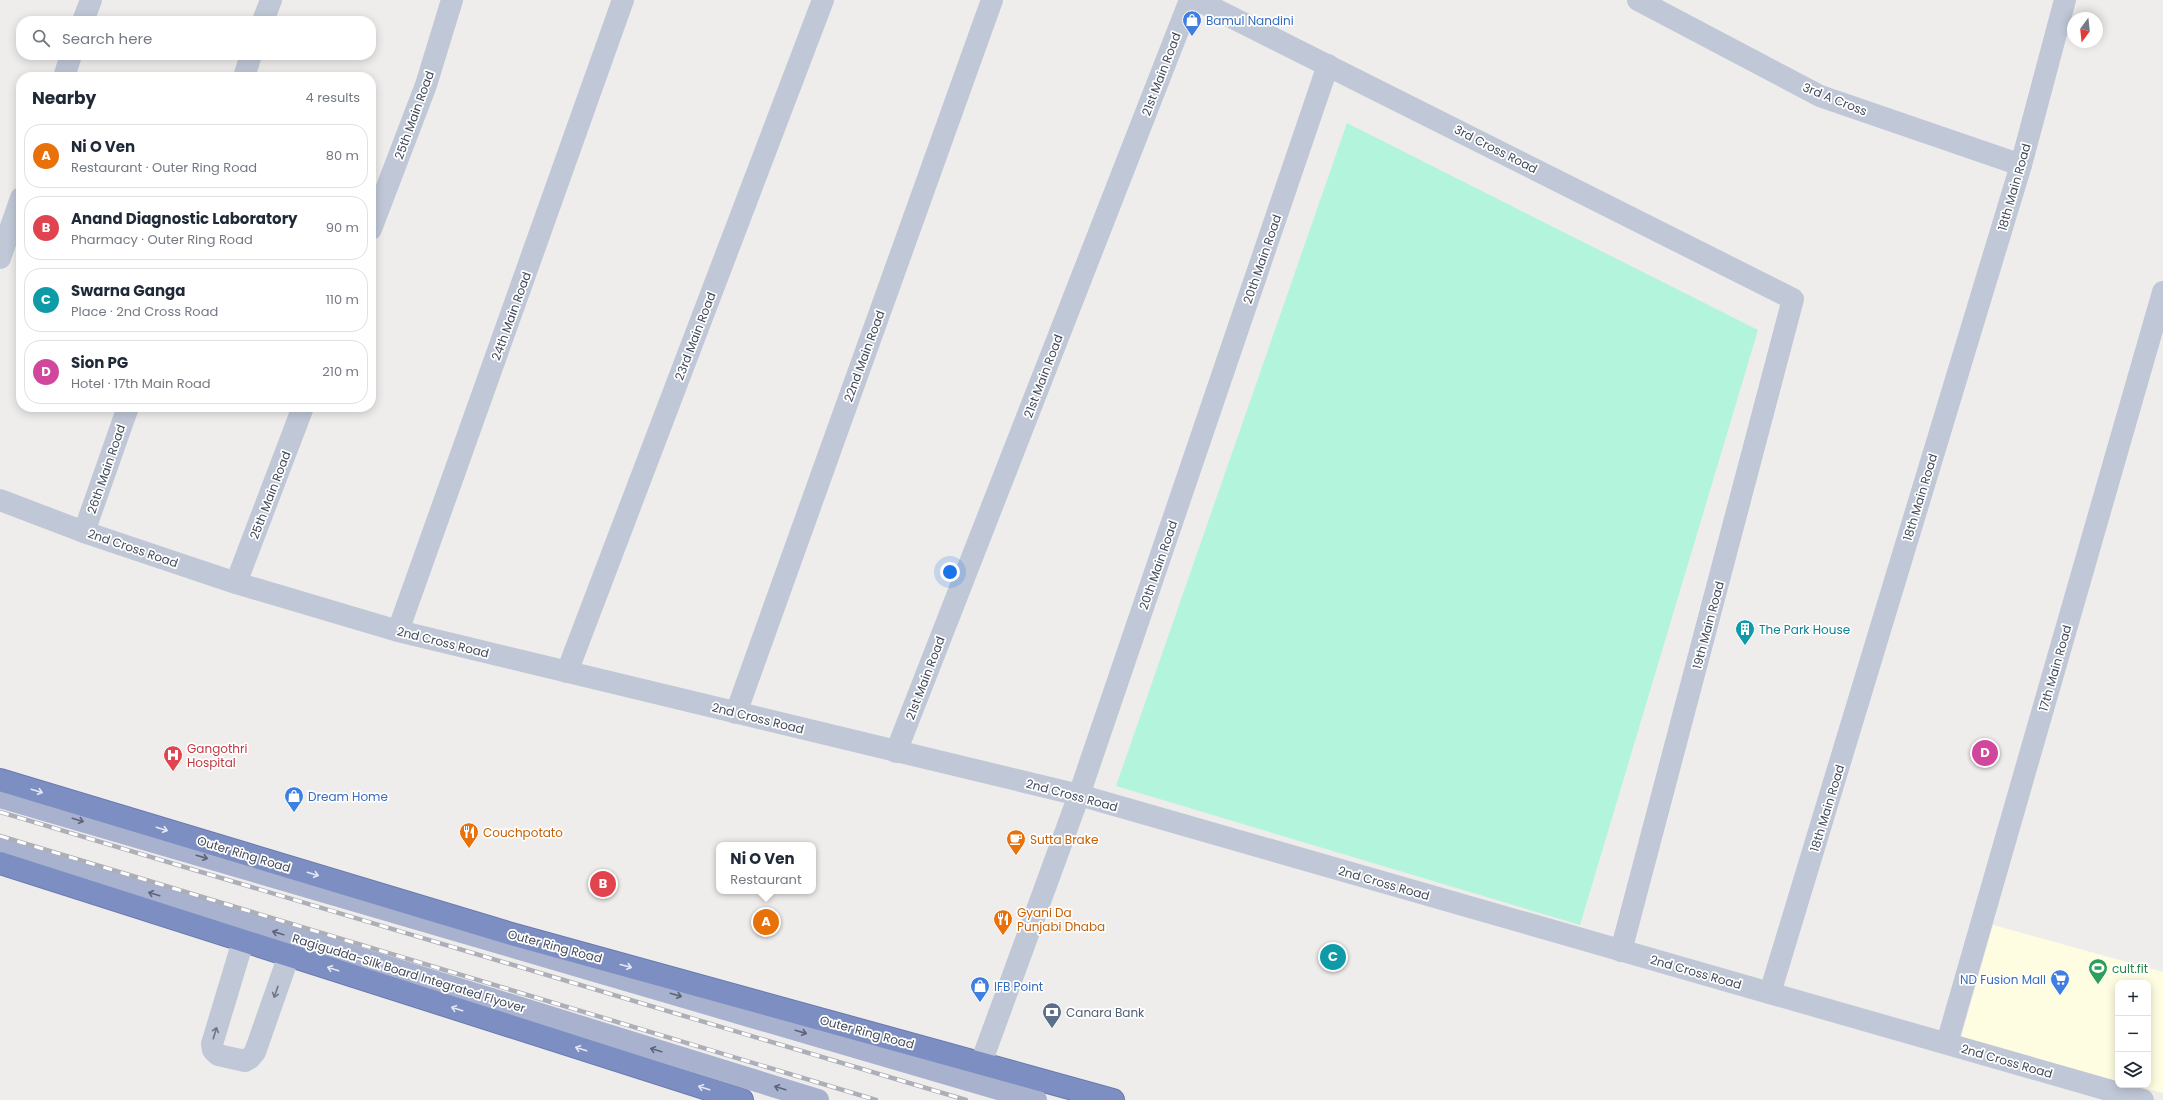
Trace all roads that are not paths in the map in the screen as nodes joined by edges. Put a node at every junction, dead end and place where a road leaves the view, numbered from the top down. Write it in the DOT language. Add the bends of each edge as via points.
graph roads {
  1 [pos="91,0"];
  2 [pos="271,0"];
  3 [pos="452,0"];
  4 [pos="623,0"];
  5 [pos="823,0"];
  6 [pos="992,0"];
  7 [pos="1190,0"];
  8 [pos="1198,0"];
  9 [pos="1638,0"];
  10 [pos="2065,0"];
  11 [pos="85,16"];
  12 [pos="265,16"];
  13 [pos="69,60"];
  14 [pos="250,60"];
  15 [pos="1328,65"];
  16 [pos="66,72"];
  17 [pos="246,72"];
  18 [pos="2021,165"];
  19 [pos="16,212"];
  20 [pos="376,217"];
  21 [pos="0,258"];
  22 [pos="2163,292"];
  23 [pos="1793,299"];
  24 [pos="126,412"];
  25 [pos="301,412"];
  26 [pos="0,500"];
  27 [pos="84,532"];
  28 [pos="236,583"];
  29 [pos="398,632"];
  30 [pos="567,672"];
  31 [pos="736,713"];
  32 [pos="896,752"];
  33 [pos="0,780"];
  34 [pos="1079,796"];
  35 [pos="0,797"];
  36 [pos="0,847"];
  37 [pos="0,863"];
  38 [pos="243,941"];
  39 [pos="1621,951"];
  40 [pos="289,955"];
  41 [pos="1770,993"];
  42 [pos="1947,1043"];
  43 [pos="981,1063"];
  44 [pos="742,1100"];
  45 [pos="818,1100"];
  46 [pos="1036,1100"];
  47 [pos="1113,1100"];
  48 [pos="2143,1100"];
  1 -- 11 [label="street"];
  2 -- 12 [label="street"];
  3 -- 20 [label="street, 25th Main Road" via="426,85"];
  4 -- 29 [label="street, 24th Main Road"];
  5 -- 30 [label="street, 23rd Main Road"];
  6 -- 31 [label="street, 22nd Main Road"];
  7 -- 32 [label="street, 21st Main Road"];
  8 -- 15 [label="street, 3rd Cross Road"];
  9 -- 18 [label="street, 3rd A Cross" via="1820,96"];
  10 -- 18 [label="street, 18th Main Road"];
  13 -- 16 [label="street"];
  14 -- 17 [label="street"];
  15 -- 23 [label="street, 3rd Cross Road"];
  15 -- 34 [label="street, 20th Main Road"];
  18 -- 41 [label="street, 18th Main Road"];
  19 -- 21 [label="street"];
  22 -- 42 [label="street, 17th Main Road"];
  23 -- 39 [label="street, 19th Main Road"];
  24 -- 27 [label="street, 26th Main Road"];
  25 -- 28 [label="street, 25th Main Road"];
  26 -- 27 [label="street, 2nd Cross Road"];
  27 -- 28 [label="street, 2nd Cross Road"];
  28 -- 29 [label="street, 2nd Cross Road"];
  29 -- 30 [label="street, 2nd Cross Road"];
  30 -- 31 [label="street, 2nd Cross Road"];
  31 -- 32 [label="street, 2nd Cross Road"];
  32 -- 34 [label="street, 2nd Cross Road"];
  33 -- 43 [label="highway, Outer Ring Road, one-way" via="508,933"];
  34 -- 39 [label="street, 2nd Cross Road"];
  34 -- 43 [label="street, 20th Main Road"];
  35 -- 46 [label="main road, one-way"];
  45 -- 36 [label="main road, Ragigudda-Silk Board Integrated Flyover, one-way"];
  37 -- 38 [label="highway"];
  38 -- 40 [label="highway"];
  40 -- 38 [label="street, one-way" via="255,1052 245,1061 218,1055 212,1044"];
  39 -- 41 [label="street, 2nd Cross Road"];
  44 -- 40 [label="highway, one-way"];
  41 -- 42 [label="street, 2nd Cross Road"];
  42 -- 48 [label="street, 2nd Cross Road"];
  43 -- 47 [label="highway, Outer Ring Road"];
}
